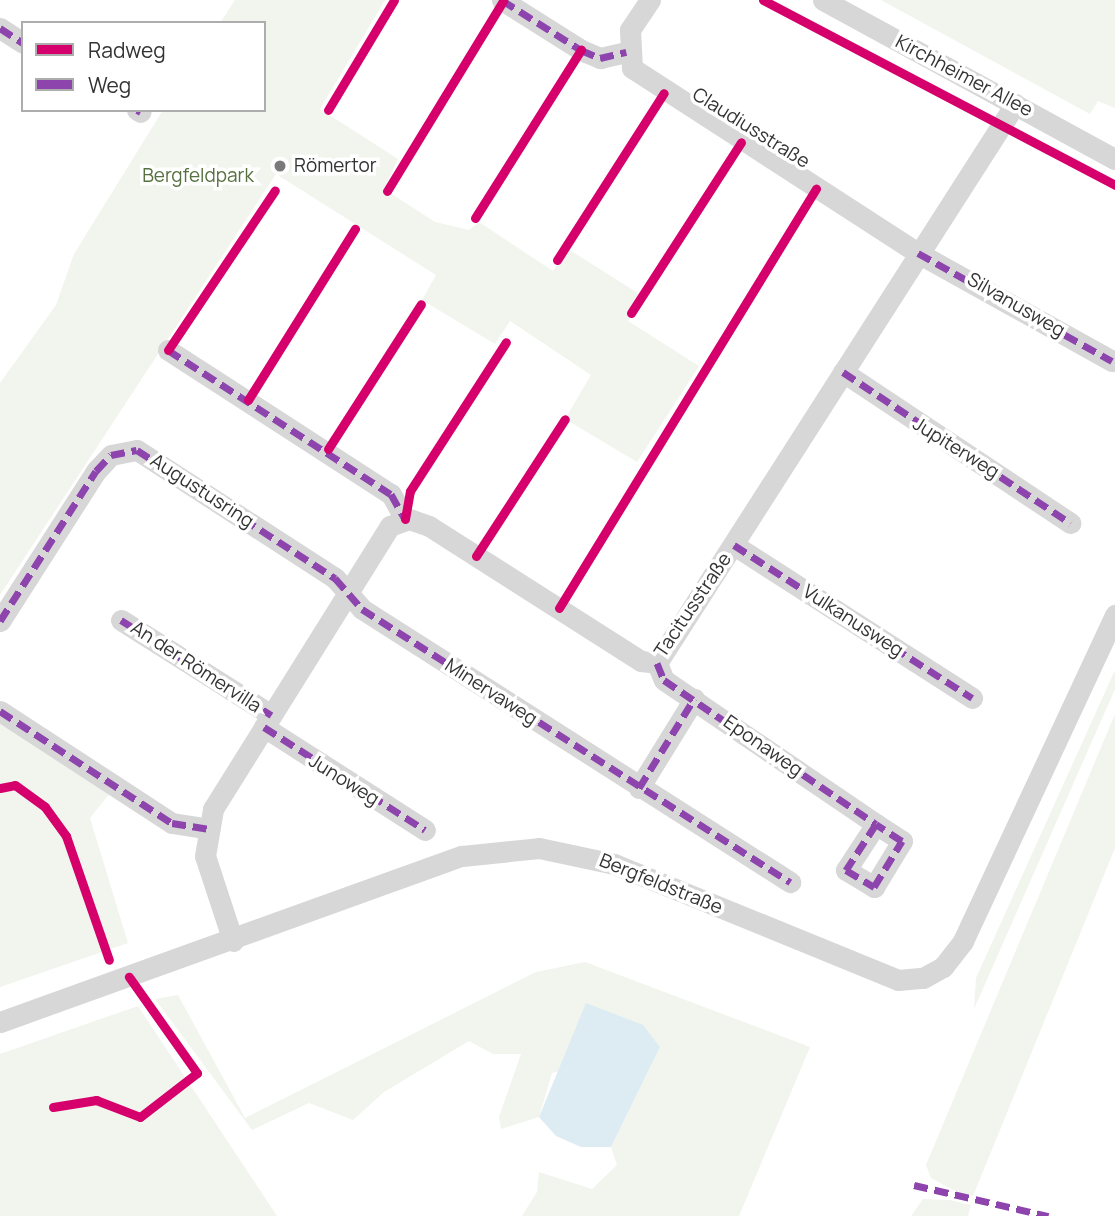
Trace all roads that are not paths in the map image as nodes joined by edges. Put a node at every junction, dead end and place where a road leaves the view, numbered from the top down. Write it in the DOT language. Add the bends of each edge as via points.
graph roads {
  1 [pos="502,0"];
  2 [pos="650,0"];
  3 [pos="823,0"];
  4 [pos="0,28"];
  5 [pos="21,42"];
  6 [pos="626,52"];
  7 [pos="1016,104"];
  8 [pos="1112,155"];
  9 [pos="918,253"];
  10 [pos="168,350"];
  11 [pos="1112,361"];
  12 [pos="844,372"];
  13 [pos="405,519"];
  14 [pos="1070,523"];
  15 [pos="734,545"];
  16 [pos="347,593"];
  17 [pos="1115,615"];
  18 [pos="121,620"];
  19 [pos="0,621"];
  20 [pos="657,663"];
  21 [pos="972,698"];
  22 [pos="694,699"];
  23 [pos="0,711"];
  24 [pos="267,721"];
  25 [pos="639,788"];
  26 [pos="876,824"];
  27 [pos="210,829"];
  28 [pos="425,830"];
  29 [pos="790,882"];
  30 [pos="233,940"];
  31 [pos="0,1022"];
  1 -- 6 [label="street" via="600,58"];
  2 -- 6 [label="street" via="630,30"];
  3 -- 7 [label="street, Kirchheimer Allee"];
  4 -- 5 [label="street"];
  6 -- 9 [label="street, Claudiusstraße" via="632,68 664,93"];
  7 -- 8 [label="street, Kirchheimer Allee"];
  7 -- 9 [label="street, Tacitusstraße"];
  9 -- 11 [label="street, Silvanusweg"];
  9 -- 12 [label="street, Tacitusstraße"];
  10 -- 13 [label="street" via="391,494"];
  12 -- 14 [label="street, Jupiterweg"];
  12 -- 15 [label="street, Tacitusstraße"];
  13 -- 16 [label="street" via="390,526"];
  13 -- 20 [label="street, Tacitusstraße" via="429,526 641,661"];
  15 -- 20 [label="street, Tacitusstraße"];
  15 -- 21 [label="street, Vulkanusweg"];
  16 -- 19 [label="street, Augustusring" via="335,578 150,457 122,450 96,471"];
  16 -- 24 [label="street"];
  16 -- 25 [label="street, Minervaweg" via="362,609"];
  17 -- 30 [label="street, Bergfeldstraße" via="963,941 943,967 923,978 898,980 614,864 539,848 462,856"];
  18 -- 24 [label="street, An der Römervilla"];
  20 -- 22 [label="street, Eponaweg" via="664,680"];
  22 -- 25 [label="street"];
  22 -- 26 [label="street, Eponaweg"];
  23 -- 27 [label="street" via="172,823"];
  24 -- 27 [label="street" via="213,809"];
  24 -- 28 [label="street, Junoweg"];
  25 -- 29 [label="street, Minervaweg"];
  27 -- 30 [label="street" via="205,856"];
  30 -- 31 [label="street, Bergfeldstraße"];
}
